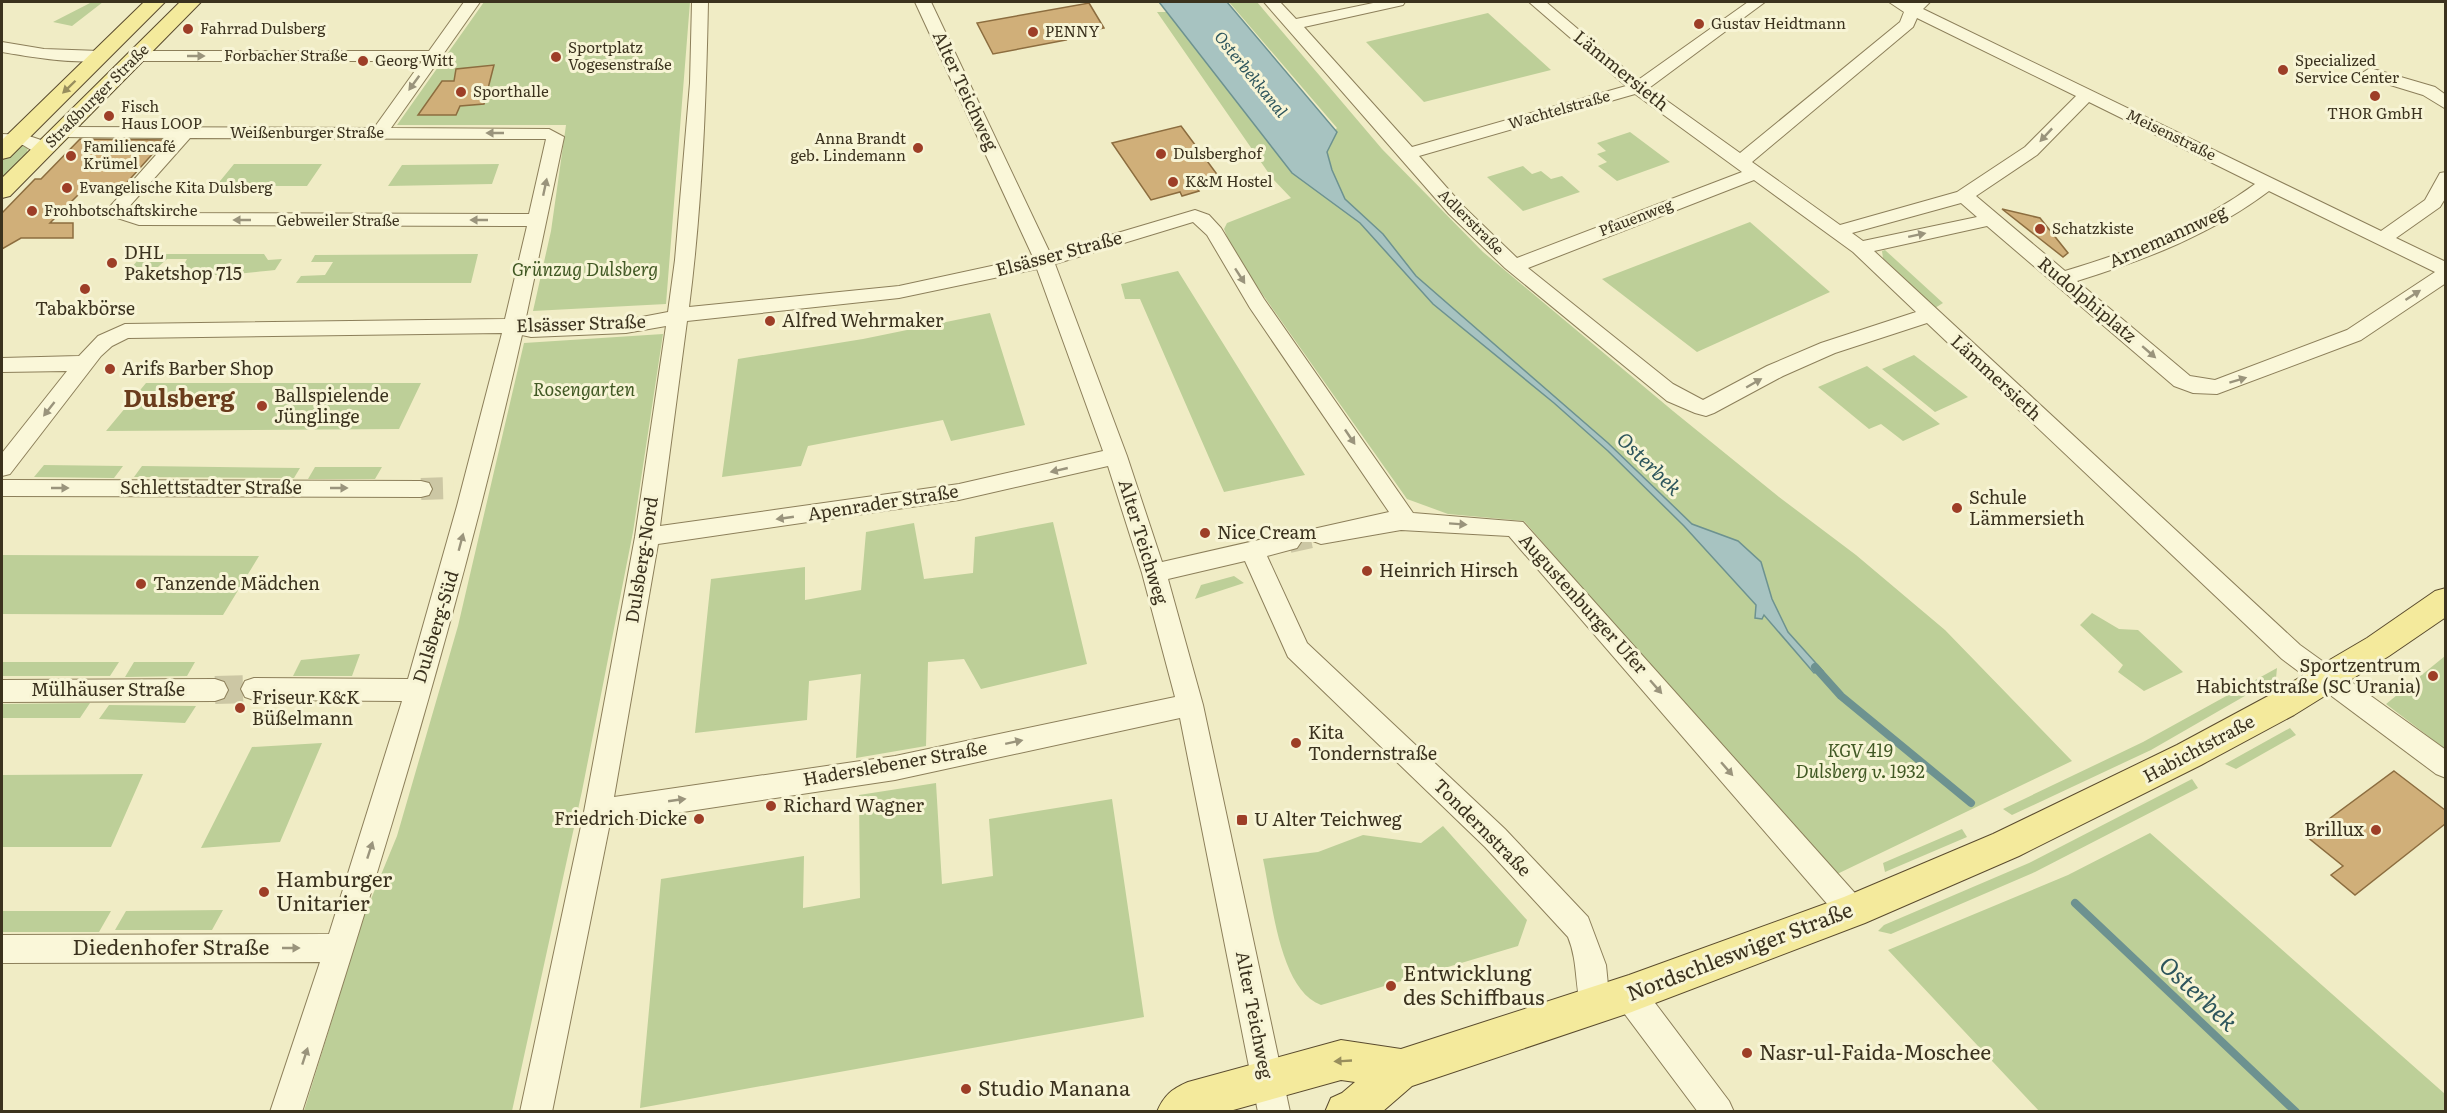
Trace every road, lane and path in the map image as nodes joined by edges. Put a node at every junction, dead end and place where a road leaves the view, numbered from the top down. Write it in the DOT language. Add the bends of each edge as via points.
graph roads {
  1 [pos="155,2"];
  2 [pos="191,2"];
  3 [pos="472,2"];
  4 [pos="700,2"];
  5 [pos="923,2"];
  6 [pos="1272,2"];
  7 [pos="1397,2"];
  8 [pos="1537,2"];
  9 [pos="1757,2"];
  10 [pos="1911,4"];
  11 [pos="1293,25"];
  12 [pos="2,47"];
  13 [pos="100,56"];
  14 [pos="137,56"];
  15 [pos="435,56"];
  16 [pos="2370,73"];
  17 [pos="1638,88"];
  18 [pos="2087,94"];
  19 [pos="2445,104"];
  20 [pos="61,132"];
  21 [pos="184,133"];
  22 [pos="379,133"];
  23 [pos="554,134"];
  24 [pos="6,143"];
  25 [pos="41,151"];
  26 [pos="1408,154"];
  27 [pos="1749,167"];
  28 [pos="2445,177"];
  29 [pos="2268,183"];
  30 [pos="2,191"];
  31 [pos="1964,196"];
  32 [pos="1992,219"];
  33 [pos="538,220"];
  34 [pos="1840,231"];
  35 [pos="2383,238"];
  36 [pos="1860,248"];
  37 [pos="1044,261"];
  38 [pos="1516,265"];
  39 [pos="2445,272"];
  40 [pos="2062,279"];
  41 [pos="679,315"];
  42 [pos="1929,315"];
  43 [pos="515,327"];
  44 [pos="85,363"];
  45 [pos="2,365"];
  46 [pos="1116,456"];
  47 [pos="2,468"];
  48 [pos="2,488"];
  49 [pos="421,489"];
  50 [pos="1401,521"];
  51 [pos="1321,535"];
  52 [pos="647,537"];
  53 [pos="1289,542"];
  54 [pos="1253,552"];
  55 [pos="1154,573"];
  56 [pos="2445,600"];
  57 [pos="2327,678"];
  58 [pos="254,689"];
  59 [pos="215,690"];
  60 [pos="417,690"];
  61 [pos="2,691"];
  62 [pos="1190,705"];
  63 [pos="2445,766"];
  64 [pos="598,812"];
  65 [pos="2071,814"];
  66 [pos="1852,911"];
  67 [pos="341,948"];
  68 [pos="2,949"];
  69 [pos="1612,1000"];
  70 [pos="1401,1069"];
  71 [pos="1270,1096"];
  72 [pos="286,1112"];
  73 [pos="536,1112"];
  74 [pos="1177,1112"];
  75 [pos="1345,1112"];
  76 [pos="1718,1112"];
  1 -- 13 [label="main road, Straßburger Straße"];
  2 -- 14 [label="main road, Straßburger Straße"];
  3 -- 15 [label="street"];
  4 -- 41 [label="street, Dulsberg-Nord" via="698,82"];
  5 -- 37 [label="street, Alter Teichweg"];
  6 -- 11 [label="street, Adlerstraße"];
  7 -- 11 [label="street"];
  8 -- 17 [label="street, Lämmersieth"];
  9 -- 17 [label="street, Wachtelstraße"];
  10 -- 18 [label="street, Meisenstraße"];
  10 -- 27 [label="street, Pfauenweg" via="1907,24"];
  11 -- 26 [label="street, Adlerstraße"];
  12 -- 13 [label="street" via="44,54"];
  13 -- 24 [label="main road, Straßburger Straße, one-way"];
  14 -- 15 [label="street, Forbacher Straße, one-way"];
  14 -- 20 [label="main road, Straßburger Straße"];
  15 -- 22 [label="street, one-way"];
  16 -- 19 [label="street" via="2429,91"];
  17 -- 26 [label="street, Wachtelstraße"];
  17 -- 27 [label="street, Lämmersieth"];
  18 -- 29 [label="street, Meisenstraße"];
  18 -- 31 [label="street, one-way" via="2031,151"];
  20 -- 21 [label="street, Weißenburger Straße"];
  20 -- 25 [label="main road, Straßburger Straße"];
  21 -- 22 [label="street, Weißenburger Straße"];
  33 -- 21 [label="street, Gebweiler Straße, one-way" via="139,219 115,211"];
  23 -- 22 [label="street, Weißenburger Straße, one-way"];
  33 -- 23 [label="street, Dulsberg-Süd, one-way"];
  24 -- 25 [label="street" via="36,143"];
  25 -- 30 [label="main road, Straßburger Straße"];
  26 -- 38 [label="street, Adlerstraße" via="1425,177"];
  27 -- 34 [label="street, Lämmersieth"];
  27 -- 38 [label="street, Pfauenweg"];
  28 -- 35 [label="street" via="2433,203"];
  29 -- 35 [label="street, Meisenstraße"];
  29 -- 40 [label="street, Arnemannweg" via="2223,215 2178,236 2125,260"];
  31 -- 32 [label="street, Rudolphiplatz"];
  31 -- 34 [label="street"];
  36 -- 32 [label="street, one-way"];
  32 -- 40 [label="street, Rudolphiplatz"];
  33 -- 43 [label="street, Dulsberg-Süd"];
  34 -- 36 [label="street, Lämmersieth"];
  35 -- 39 [label="street, Meisenstraße"];
  36 -- 42 [label="street, Lämmersieth"];
  37 -- 41 [label="street, Elsässer Straße" via="900,292"];
  37 -- 46 [label="street, Alter Teichweg"];
  37 -- 50 [label="street, Elsässer Straße, one-way" via="1202,221 1401,511"];
  38 -- 42 [label="street, Adlerstraße, one-way" via="1681,400 1702,407 1719,403 1775,371 1828,348"];
  40 -- 39 [label="street, Rudolphiplatz, one-way" via="2182,381 2193,386 2217,387 2354,335"];
  41 -- 43 [label="street, Elsässer Straße" via="639,324 531,330"];
  41 -- 52 [label="street, Dulsberg-Nord"];
  42 -- 57 [label="street, Lämmersieth" via="2283,644"];
  43 -- 44 [label="street, Elsässer Straße" via="125,331 105,341"];
  60 -- 43 [label="street, Dulsberg-Süd, one-way" via="455,564 465,487"];
  44 -- 45 [label="street"];
  44 -- 47 [label="street, Elsässer Straße, one-way"];
  46 -- 52 [label="street, Apenrader Straße, one-way" via="959,492"];
  46 -- 55 [label="street, Alter Teichweg"];
  48 -- 49 [label="street, Schlettstadter Straße, one-way"];
  50 -- 51 [label="street, Augustenburger Ufer"];
  50 -- 66 [label="street, Augustenburger Ufer, one-way" via="1515,528"];
  52 -- 64 [label="street, Dulsberg-Nord"];
  53 -- 54 [label="street"];
  54 -- 55 [label="street"];
  54 -- 69 [label="street, Tondernstraße" via="1297,650 1495,838 1578,927"];
  55 -- 62 [label="street, Alter Teichweg"];
  56 -- 57 [label="main road, Habichtstraße"];
  57 -- 63 [label="street, Lämmersieth"];
  57 -- 65 [label="main road, Habichtstraße" via="2189,756"];
  58 -- 60 [label="street"];
  59 -- 61 [label="street, Mülhäuser Straße"];
  67 -- 60 [label="street, Dulsberg-Süd, one-way"];
  64 -- 62 [label="street, Haderslebener Straße, one-way" via="895,768"];
  62 -- 71 [label="street, Alter Teichweg"];
  64 -- 73 [label="street, Dulsberg-Nord"];
  65 -- 66 [label="main road, Nordschleswiger Straße"];
  66 -- 69 [label="main road, Nordschleswiger Straße"];
  68 -- 67 [label="street, Diedenhofer Straße, one-way"];
  72 -- 67 [label="street, Dulsberg-Süd, one-way"];
  69 -- 70 [label="main road, Nordschleswiger Straße"];
  69 -- 76 [label="street"];
  70 -- 71 [label="main road, Nordschleswiger Straße, one-way" via="1341,1060"];
  70 -- 75 [label="main road, Nordschleswiger Straße" via="1354,1109"];
  71 -- 74 [label="main road, Nordschleswiger Straße" via="1188,1102"];
}
